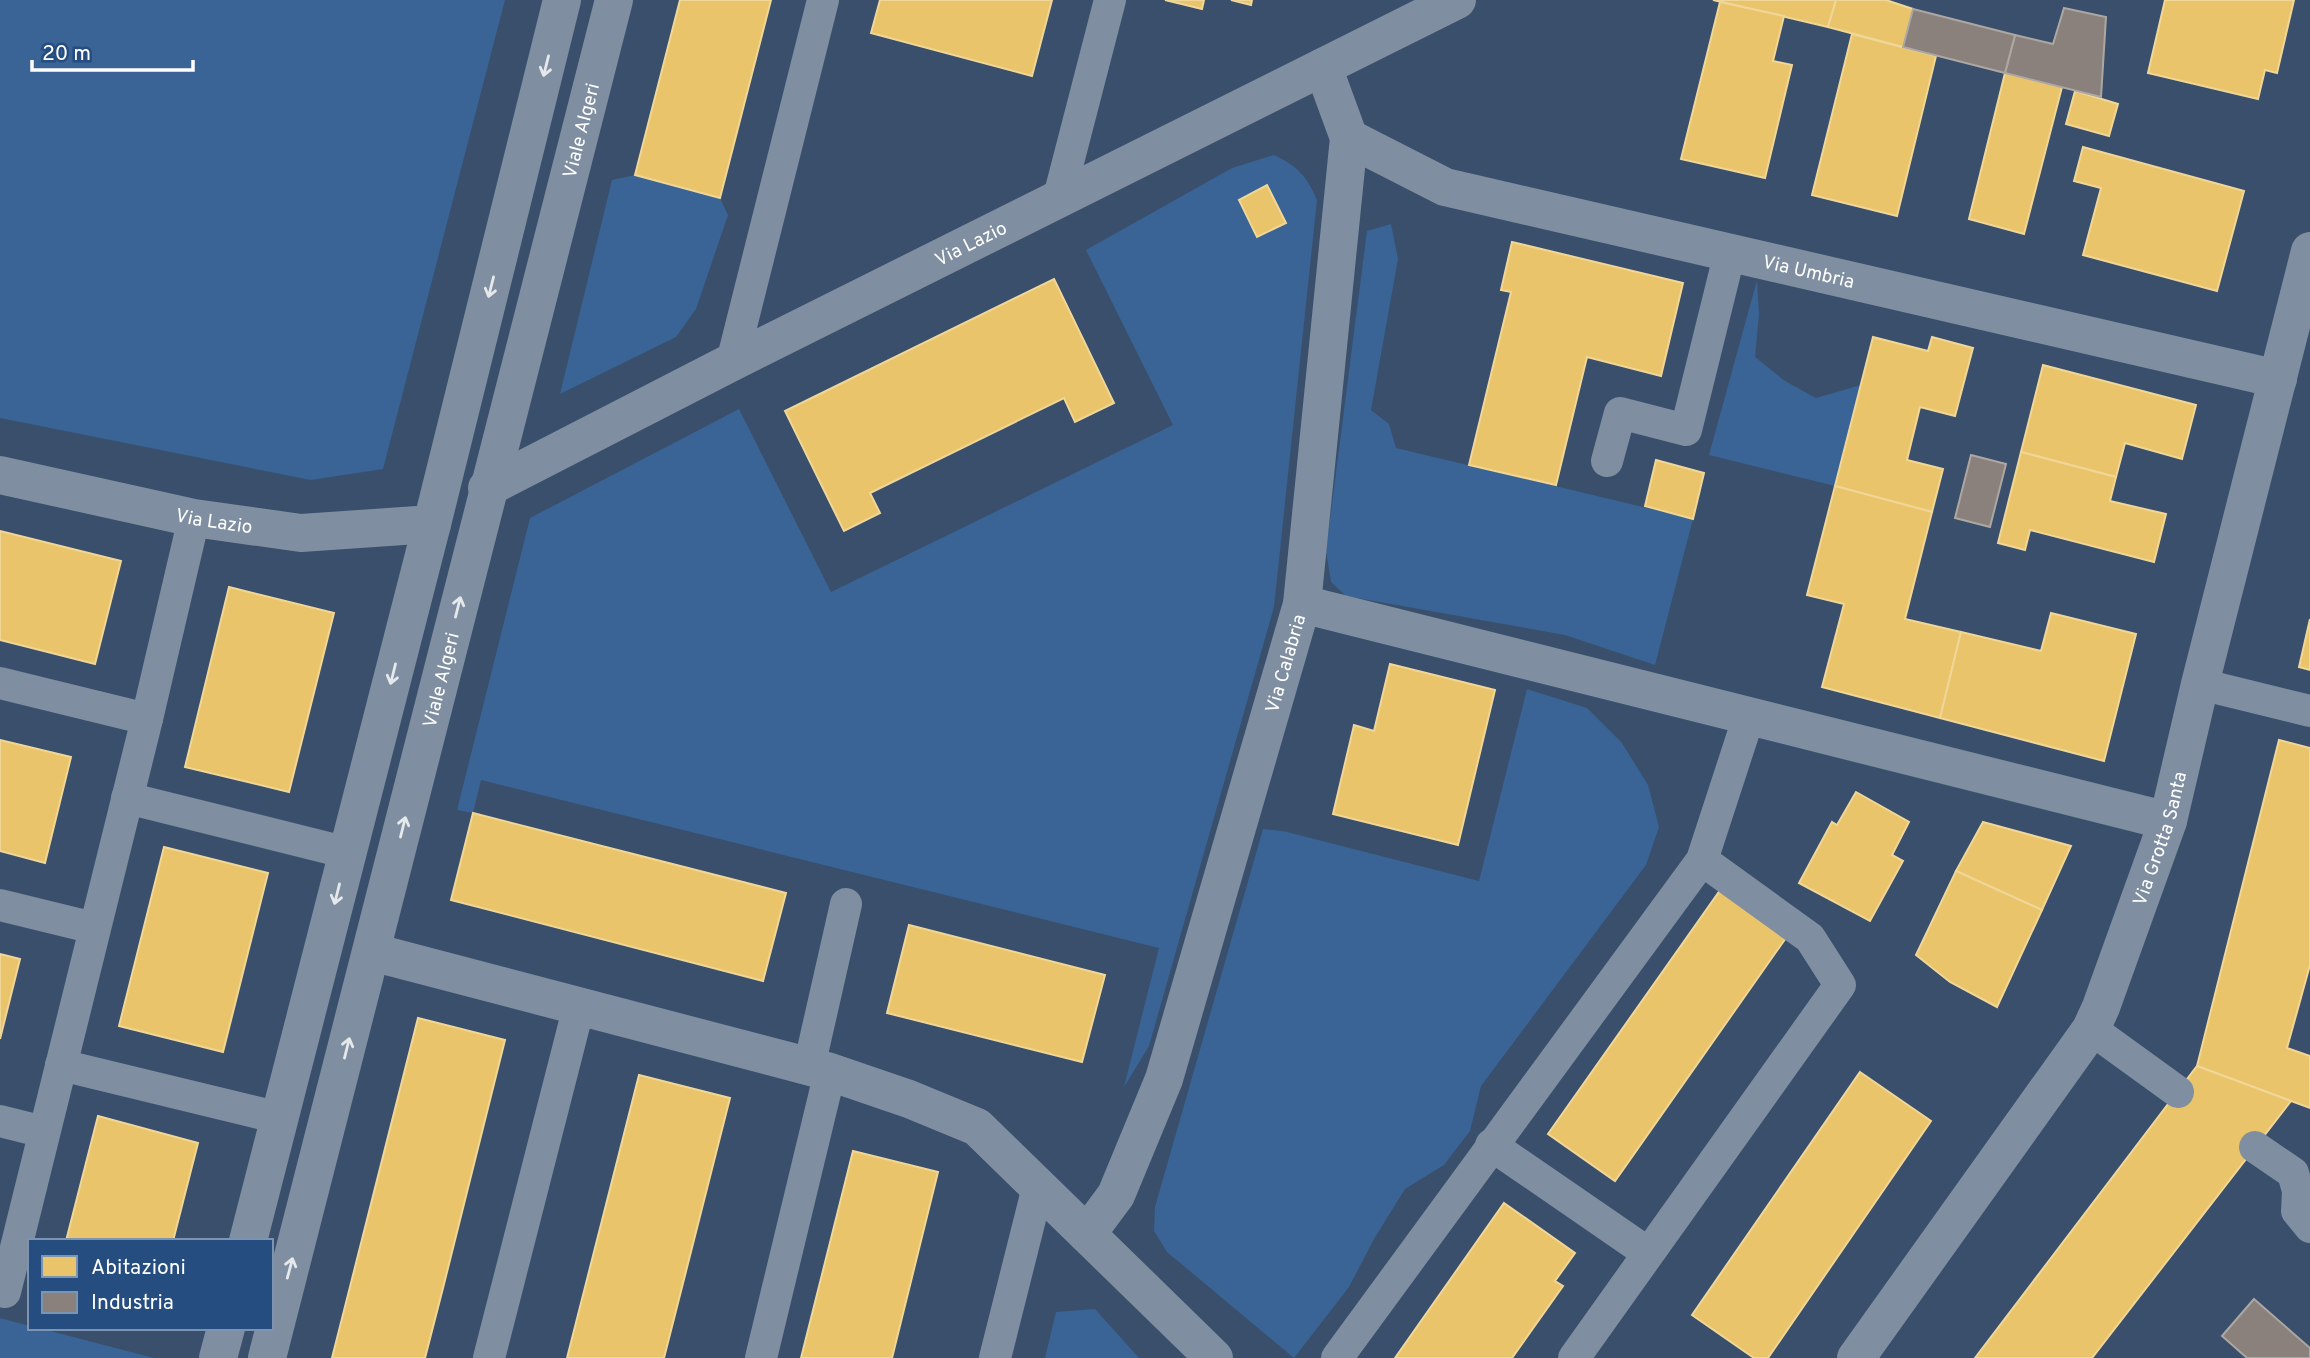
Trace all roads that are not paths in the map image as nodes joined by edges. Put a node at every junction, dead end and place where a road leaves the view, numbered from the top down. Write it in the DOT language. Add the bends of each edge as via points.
graph roads {
  1 [pos="562,0"];
  2 [pos="614,0"];
  3 [pos="823,0"];
  4 [pos="1110,0"];
  5 [pos="1449,2"];
  6 [pos="1323,67"];
  7 [pos="1349,138"];
  8 [pos="1059,197"];
  9 [pos="1730,252"];
  10 [pos="2310,253"];
  11 [pos="732,362"];
  12 [pos="2278,379"];
  13 [pos="1607,461"];
  14 [pos="0,475"];
  15 [pos="487,488"];
  16 [pos="194,518"];
  17 [pos="432,524"];
  18 [pos="1301,604"];
  19 [pos="0,683"];
  20 [pos="2200,684"];
  21 [pos="2310,711"];
  22 [pos="1749,716"];
  23 [pos="147,719"];
  24 [pos="127,798"];
  25 [pos="2168,821"];
  26 [pos="348,853"];
  27 [pos="1702,860"];
  28 [pos="846,904"];
  29 [pos="0,905"];
  30 [pos="94,928"];
  31 [pos="372,953"];
  32 [pos="579,1006"];
  33 [pos="2091,1029"];
  34 [pos="61,1065"];
  35 [pos="819,1069"];
  36 [pos="2178,1092"];
  37 [pos="280,1118"];
  38 [pos="0,1121"];
  39 [pos="44,1132"];
  40 [pos="1491,1145"];
  41 [pos="2255,1147"];
  42 [pos="1038,1187"];
  43 [pos="2310,1227"];
  44 [pos="1087,1234"];
  45 [pos="249,1239"];
  46 [pos="1648,1254"];
  47 [pos="5,1292"];
  48 [pos="225,1330"];
  49 [pos="218,1358"];
  50 [pos="267,1358"];
  51 [pos="489,1358"];
  52 [pos="761,1358"];
  53 [pos="995,1358"];
  54 [pos="1214,1358"];
  55 [pos="1337,1358"];
  56 [pos="1574,1358"];
  57 [pos="1856,1358"];
  1 -- 17 [label="street, one-way"];
  2 -- 15 [label="street, Viale Algeri"];
  3 -- 11 [label="lane"];
  4 -- 8 [label="lane"];
  5 -- 6 [label="street, Via Lazio"];
  6 -- 7 [label="street, Via Calabria"];
  6 -- 8 [label="street, Via Lazio"];
  7 -- 9 [label="street, Via Umbria" via="1445,187"];
  7 -- 18 [label="street, Via Calabria"];
  8 -- 11 [label="street, Via Lazio"];
  9 -- 12 [label="street, Via Umbria"];
  9 -- 13 [label="lane" via="1686,430 1620,413"];
  10 -- 12 [label="street, Via Grotta Santa"];
  11 -- 15 [label="street, Via Lazio"];
  12 -- 20 [label="street, Via Grotta Santa"];
  14 -- 16 [label="street, Via Lazio"];
  31 -- 15 [label="street, Viale Algeri, one-way"];
  16 -- 17 [label="street, Via Lazio" via="301,533"];
  16 -- 23 [label="lane"];
  17 -- 26 [label="street, one-way"];
  18 -- 22 [label="street"];
  18 -- 44 [label="street, Via Calabria" via="1164,1079 1116,1195"];
  19 -- 23 [label="lane"];
  20 -- 21 [label="lane"];
  20 -- 25 [label="street, Via Grotta Santa"];
  22 -- 25 [label="street"];
  22 -- 27 [label="lane"];
  23 -- 24 [label="lane"];
  24 -- 26 [label="lane"];
  24 -- 30 [label="lane"];
  25 -- 33 [label="street, Via Grotta Santa"];
  26 -- 37 [label="street, one-way"];
  27 -- 40 [label="lane"];
  27 -- 46 [label="lane" via="1810,938 1840,985"];
  28 -- 35 [label="lane"];
  29 -- 30 [label="lane"];
  30 -- 34 [label="lane"];
  31 -- 32 [label="street"];
  50 -- 31 [label="street, Viale Algeri, one-way"];
  32 -- 35 [label="street"];
  32 -- 51 [label="lane"];
  33 -- 36 [label="lane"];
  33 -- 57 [label="street, Via Grotta Santa"];
  34 -- 37 [label="lane"];
  34 -- 39 [label="lane"];
  35 -- 42 [label="street" via="909,1098 977,1127"];
  35 -- 52 [label="lane"];
  37 -- 45 [label="street"];
  38 -- 39 [label="lane"];
  39 -- 47 [label="lane"];
  40 -- 46 [label="lane"];
  40 -- 55 [label="lane"];
  41 -- 43 [label="lane" via="2293,1173 2297,1211"];
  42 -- 44 [label="street"];
  42 -- 53 [label="lane"];
  44 -- 54 [label="street"];
  46 -- 56 [label="lane"];
  48 -- 49 [label="street"];
}
